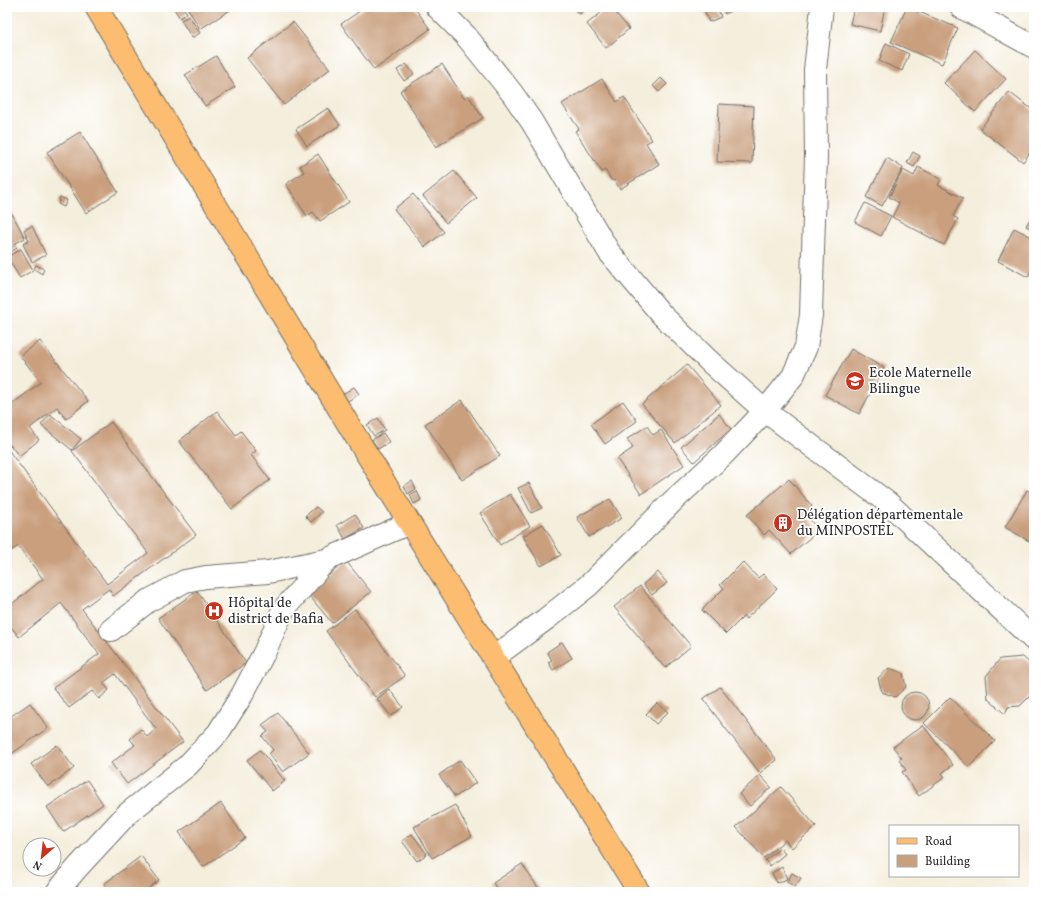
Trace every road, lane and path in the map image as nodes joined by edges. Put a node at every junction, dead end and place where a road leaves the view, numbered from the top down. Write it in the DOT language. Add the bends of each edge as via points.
graph roads {
  1 [pos="96,7"];
  2 [pos="437,7"];
  3 [pos="822,7"];
  4 [pos="961,7"];
  5 [pos="1034,46"];
  6 [pos="765,411"];
  7 [pos="409,523"];
  8 [pos="326,560"];
  9 [pos="111,630"];
  10 [pos="1034,640"];
  11 [pos="493,658"];
  12 [pos="57,892"];
  13 [pos="639,892"];
  1 -- 7 [label="main road"];
  2 -- 6 [label="street" via="470,41 532,122 609,252 662,315"];
  3 -- 6 [label="street" via="815,70 816,163 811,315 806,347 793,376"];
  4 -- 5 [label="street"];
  6 -- 10 [label="street" via="888,503"];
  6 -- 11 [label="street" via="589,585"];
  7 -- 8 [label="street"];
  7 -- 11 [label="main road"];
  8 -- 9 [label="street" via="268,572 185,581 148,601"];
  8 -- 12 [label="street" via="283,610 242,695 218,733 187,766 127,814"];
  11 -- 13 [label="main road"];
}
